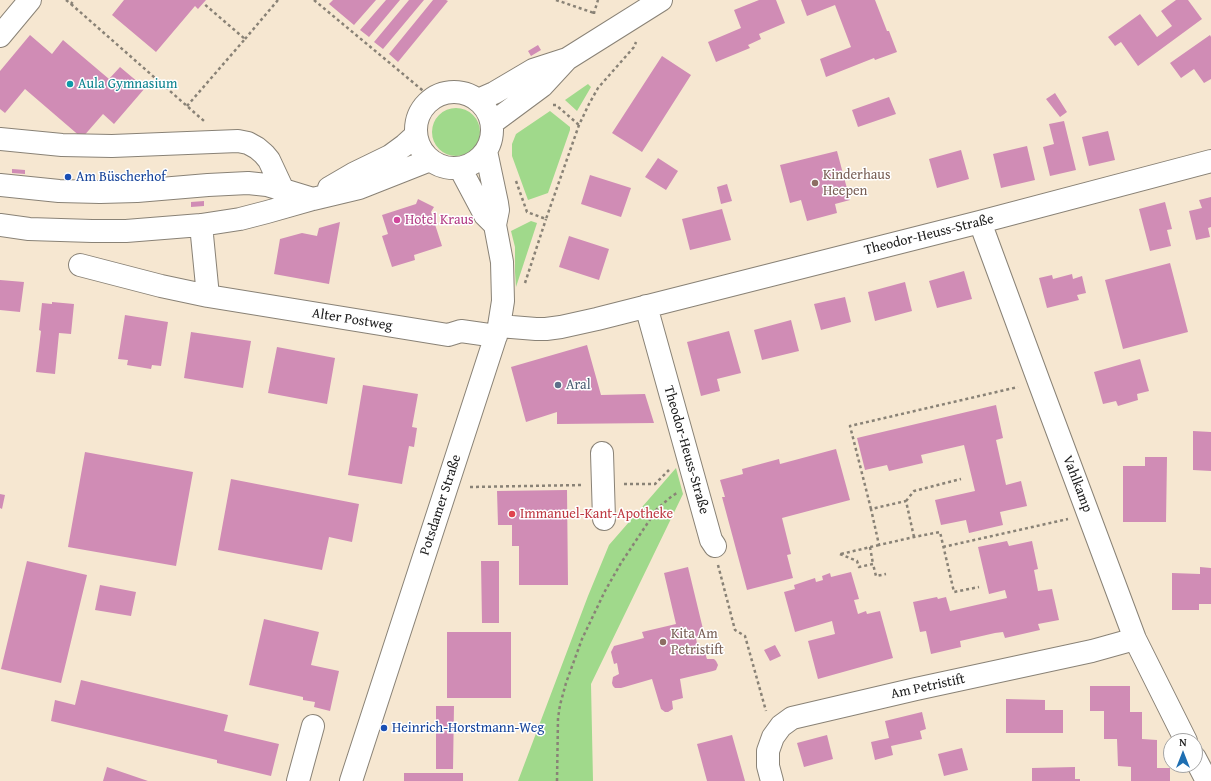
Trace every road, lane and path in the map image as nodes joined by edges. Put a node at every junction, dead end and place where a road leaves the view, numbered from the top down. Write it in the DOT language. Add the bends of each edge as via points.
graph roads {
  1 [pos="30,0"];
  2 [pos="66,0"];
  3 [pos="74,0"];
  4 [pos="278,0"];
  5 [pos="314,0"];
  6 [pos="556,0"];
  7 [pos="661,0"];
  8 [pos="203,3"];
  9 [pos="71,4"];
  10 [pos="594,13"];
  11 [pos="0,36"];
  12 [pos="245,39"];
  13 [pos="636,41"];
  14 [pos="566,59"];
  15 [pos="432,99"];
  16 [pos="478,100"];
  17 [pos="522,100"];
  18 [pos="187,106"];
  19 [pos="492,123"];
  20 [pos="579,125"];
  21 [pos="416,135"];
  22 [pos="0,139"];
  23 [pos="226,142"];
  24 [pos="486,151"];
  25 [pos="430,160"];
  26 [pos="1211,161"];
  27 [pos="460,168"];
  28 [pos="0,185"];
  29 [pos="283,190"];
  30 [pos="313,199"];
  31 [pos="527,212"];
  32 [pos="546,219"];
  33 [pos="980,222"];
  34 [pos="0,225"];
  35 [pos="201,225"];
  36 [pos="495,225"];
  37 [pos="80,265"];
  38 [pos="525,284"];
  39 [pos="208,296"];
  40 [pos="646,306"];
  41 [pos="498,331"];
  42 [pos="1039,382"];
  43 [pos="602,454"];
  44 [pos="962,479"];
  45 [pos="695,485"];
  46 [pos="906,501"];
  47 [pos="871,509"];
  48 [pos="1088,514"];
  49 [pos="604,519"];
  50 [pos="914,537"];
  51 [pos="879,545"];
  52 [pos="715,546"];
  53 [pos="870,547"];
  54 [pos="943,547"];
  55 [pos="874,564"];
  56 [pos="886,574"];
  57 [pos="979,587"];
  58 [pos="1135,639"];
  59 [pos="313,726"];
  60 [pos="1182,733"];
  61 [pos="772,737"];
  62 [pos="298,781"];
  63 [pos="351,781"];
  64 [pos="557,781"];
  65 [pos="772,781"];
  1 -- 11 [label="street"];
  2 -- 9 [label="path"];
  3 -- 9 [label="path"];
  4 -- 12 [label="path"];
  5 -- 15 [label="path"];
  6 -- 10 [label="path"];
  7 -- 14 [label="street"];
  8 -- 12 [label="path"];
  9 -- 18 [label="path"];
  12 -- 18 [label="path"];
  13 -- 20 [label="path" via="634,47 598,88"];
  14 -- 16 [label="street" via="533,70"];
  14 -- 17 [label="street" via="542,86"];
  15 -- 16 [label="street" via="441,94 456,92"];
  15 -- 21 [label="street" via="423,108 418,119"];
  16 -- 19 [label="street"];
  17 -- 19 [label="street"];
  17 -- 20 [label="path" via="556,105"];
  18 -- 23 [label="path"];
  19 -- 24 [label="street" via="493,133"];
  20 -- 32 [label="path"];
  21 -- 25 [label="street" via="423,152"];
  21 -- 30 [label="street" via="390,156 353,174"];
  22 -- 23 [label="street" via="100,146"];
  23 -- 29 [label="street" via="248,143 264,154"];
  24 -- 27 [label="street" via="471,164"];
  24 -- 36 [label="street, Potsdamer Straße" via="498,210"];
  25 -- 27 [label="street" via="448,168"];
  25 -- 30 [label="street" via="359,188"];
  26 -- 33 [label="street, Theodor-Heuss-Straße"];
  27 -- 36 [label="street, Potsdamer Straße" via="485,214"];
  28 -- 29 [label="street" via="100,192 248,183"];
  29 -- 30 [label="street"];
  30 -- 35 [label="street" via="240,219"];
  31 -- 32 [label="path"];
  32 -- 38 [label="path"];
  33 -- 40 [label="street, Theodor-Heuss-Straße"];
  33 -- 42 [label="street, Vahlkamp"];
  34 -- 35 [label="street" via="29,229 92,231"];
  35 -- 39 [label="street"];
  36 -- 41 [label="street, Potsdamer Straße" via="503,275 503,301"];
  37 -- 39 [label="street, Alter Postweg"];
  39 -- 41 [label="street, Alter Postweg" via="448,335 461,331"];
  40 -- 41 [label="street, Theodor-Heuss-Straße" via="561,327"];
  40 -- 45 [label="street, Theodor-Heuss-Straße"];
  41 -- 63 [label="street, Potsdamer Straße"];
  42 -- 47 [label="path" via="850,426"];
  42 -- 48 [label="street, Vahlkamp"];
  43 -- 49 [label="street"];
  44 -- 46 [label="path" via="914,491"];
  45 -- 52 [label="street, Theodor-Heuss-Straße"];
  45 -- 64 [label="path" via="672,496 657,509 621,563 582,639 560,704"];
  46 -- 47 [label="path"];
  46 -- 50 [label="path"];
  47 -- 51 [label="path"];
  48 -- 54 [label="path"];
  48 -- 58 [label="street, Vahlkamp"];
  50 -- 51 [label="path"];
  50 -- 54 [label="path" via="940,532"];
  51 -- 53 [label="path"];
  52 -- 61 [label="path" via="735,630 745,636"];
  53 -- 55 [label="path"];
  53 -- 55 [label="path" via="840,554 857,561 859,567"];
  54 -- 57 [label="path" via="954,592"];
  55 -- 56 [label="path" via="876,576"];
  58 -- 60 [label="street, Vahlkamp"];
  58 -- 61 [label="street, Am Petristift" via="1092,651 792,718"];
  59 -- 62 [label="street"];
  61 -- 65 [label="street" via="768,751"];
}
